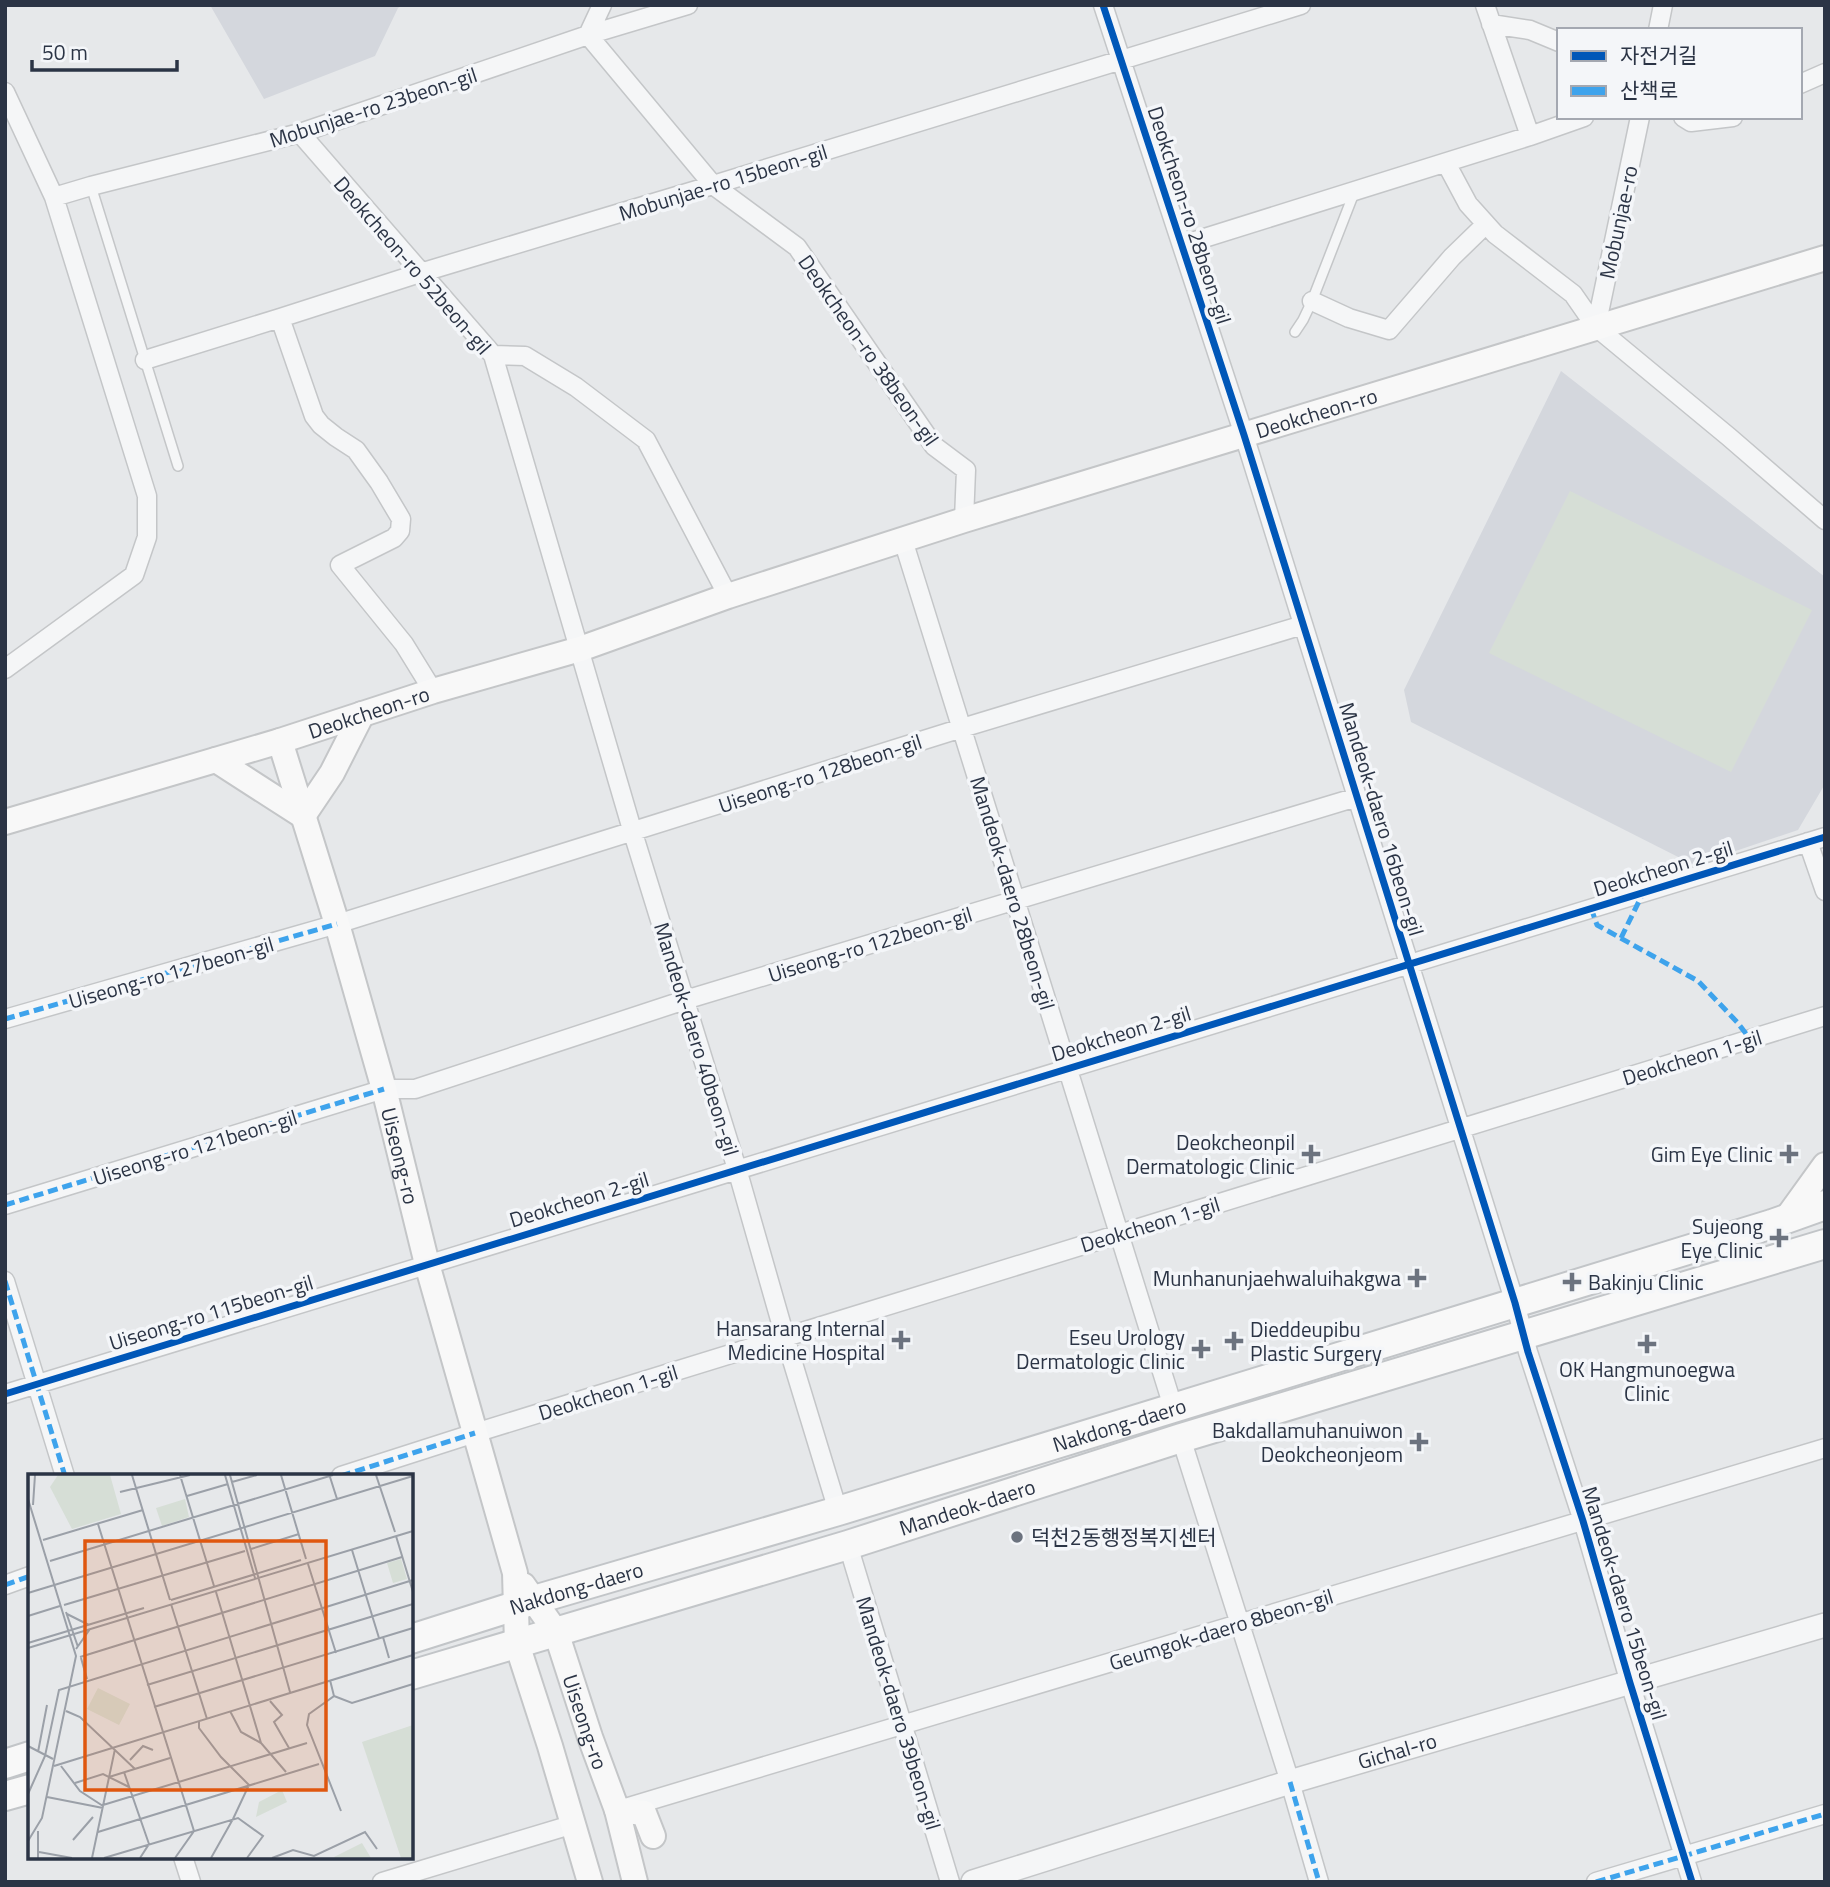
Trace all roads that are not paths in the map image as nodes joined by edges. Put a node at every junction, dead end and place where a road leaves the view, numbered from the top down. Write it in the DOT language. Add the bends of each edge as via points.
graph roads {
  1 [pos="602,5"];
  2 [pos="688,5"];
  3 [pos="1103,5"];
  4 [pos="1301,5"];
  5 [pos="1485,5"];
  6 [pos="1663,5"];
  7 [pos="1491,24"];
  8 [pos="1658,28"];
  9 [pos="588,35"];
  10 [pos="1557,41"];
  11 [pos="1121,60"];
  12 [pos="1825,73"];
  13 [pos="1802,83"];
  14 [pos="5,92"];
  15 [pos="1578,119"];
  16 [pos="1640,119"];
  17 [pos="1686,119"];
  18 [pos="1716,119"];
  19 [pos="300,133"];
  20 [pos="1531,136"];
  21 [pos="1446,163"];
  22 [pos="713,185"];
  23 [pos="91,186"];
  24 [pos="1355,191"];
  25 [pos="54,197"];
  26 [pos="1486,224"];
  27 [pos="1182,246"];
  28 [pos="1825,258"];
  29 [pos="420,273"];
  30 [pos="1312,301"];
  31 [pos="280,318"];
  32 [pos="1596,327"];
  33 [pos="1295,332"];
  34 [pos="493,355"];
  35 [pos="145,360"];
  36 [pos="1244,435"];
  37 [pos="178,466"];
  38 [pos="964,520"];
  39 [pos="1825,520"];
  40 [pos="903,540"];
  41 [pos="728,596"];
  42 [pos="1303,625"];
  43 [pos="580,649"];
  44 [pos="5,669"];
  45 [pos="433,691"];
  46 [pos="362,714"];
  47 [pos="962,728"];
  48 [pos="280,741"];
  49 [pos="216,760"];
  50 [pos="1357,797"];
  51 [pos="303,816"];
  52 [pos="5,822"];
  53 [pos="633,833"];
  54 [pos="1817,839"];
  55 [pos="1825,891"];
  56 [pos="1015,900"];
  57 [pos="337,924"];
  58 [pos="1409,964"];
  59 [pos="685,1000"];
  60 [pos="1825,1016"];
  61 [pos="5,1019"];
  62 [pos="1068,1068"];
  63 [pos="384,1089"];
  64 [pos="1461,1129"];
  65 [pos="1825,1165"];
  66 [pos="737,1169"];
  67 [pos="5,1205"];
  68 [pos="1825,1205"];
  69 [pos="1786,1219"];
  70 [pos="1119,1234"];
  71 [pos="1825,1244"];
  72 [pos="1797,1252"];
  73 [pos="428,1264"];
  74 [pos="1825,1265"];
  75 [pos="5,1281"];
  76 [pos="1515,1303"];
  77 [pos="1523,1334"];
  78 [pos="785,1337"];
  79 [pos="37,1384"];
  80 [pos="5,1394"];
  81 [pos="1173,1407"];
  82 [pos="475,1433"];
  83 [pos="1181,1438"];
  84 [pos="1825,1448"];
  85 [pos="64,1474"];
  86 [pos="347,1474"];
  87 [pos="838,1511"];
  88 [pos="1583,1521"];
  89 [pos="848,1545"];
  90 [pos="28,1577"];
  91 [pos="5,1584"];
  92 [pos="525,1603"];
  93 [pos="1241,1623"];
  94 [pos="1825,1625"];
  95 [pos="556,1632"];
  96 [pos="413,1638"];
  97 [pos="517,1644"];
  98 [pos="413,1674"];
  99 [pos="1630,1683"];
  100 [pos="902,1725"];
  101 [pos="590,1737"];
  102 [pos="550,1746"];
  103 [pos="28,1757"];
  104 [pos="5,1764"];
  105 [pos="1290,1782"];
  106 [pos="28,1790"];
  107 [pos="5,1796"];
  108 [pos="617,1811"];
  109 [pos="576,1812"];
  110 [pos="1825,1814"];
  111 [pos="653,1836"];
  112 [pos="1684,1856"];
  113 [pos="184,1859"];
  114 [pos="191,1882"];
  115 [pos="383,1882"];
  116 [pos="590,1882"];
  117 [pos="635,1882"];
  118 [pos="950,1882"];
  119 [pos="973,1882"];
  120 [pos="1319,1882"];
  121 [pos="1596,1882"];
  122 [pos="1692,1882"];
  1 -- 9 [label="street"];
  2 -- 9 [label="street, Mobunjae-ro 23beon-gil"];
  3 -- 11 [label="street, Deokcheon-ro 28beon-gil"];
  4 -- 11 [label="street, Mobunjae-ro 15beon-gil"];
  5 -- 7 [label="street"];
  6 -- 8 [label="street"];
  7 -- 10 [label="street" via="1530,30"];
  7 -- 20 [label="street"];
  9 -- 19 [label="street, Mobunjae-ro 23beon-gil"];
  9 -- 22 [label="street, Deokcheon-ro 38beon-gil"];
  11 -- 22 [label="street, Mobunjae-ro 15beon-gil"];
  11 -- 27 [label="street, Deokcheon-ro 28beon-gil"];
  12 -- 13 [label="street"];
  14 -- 25 [label="street"];
  15 -- 20 [label="street"];
  16 -- 32 [label="street, Mobunjae-ro"];
  17 -- 18 [label="street"];
  19 -- 23 [label="street, Mobunjae-ro 23beon-gil"];
  19 -- 29 [label="street, Deokcheon-ro 52beon-gil"];
  20 -- 21 [label="street"];
  21 -- 24 [label="street"];
  21 -- 26 [label="street" via="1468,204"];
  22 -- 29 [label="street, Mobunjae-ro 15beon-gil"];
  22 -- 38 [label="street, Deokcheon-ro 38beon-gil" via="797,247 934,446 967,470"];
  23 -- 25 [label="street, Mobunjae-ro 23beon-gil"];
  23 -- 35 [label="lane"];
  24 -- 27 [label="street"];
  24 -- 30 [label="lane"];
  25 -- 44 [label="street" via="147,496 147,537 134,575"];
  26 -- 30 [label="street" via="1389,330"];
  26 -- 32 [label="street" via="1573,294"];
  27 -- 36 [label="street, Deokcheon-ro 28beon-gil"];
  28 -- 32 [label="main road, Deokcheon-ro"];
  29 -- 31 [label="street, Mobunjae-ro 15beon-gil"];
  29 -- 34 [label="street, Deokcheon-ro 52beon-gil"];
  30 -- 33 [label="lane"];
  31 -- 35 [label="street, Mobunjae-ro 15beon-gil"];
  31 -- 45 [label="street" via="314,416 356,450 401,519 394,538 340,565 404,644"];
  32 -- 36 [label="main road, Deokcheon-ro"];
  32 -- 39 [label="street"];
  34 -- 41 [label="street" via="525,356 576,387 646,440"];
  34 -- 43 [label="street, Deokcheon-ro 52beon-gil"];
  35 -- 37 [label="lane"];
  36 -- 38 [label="main road, Deokcheon-ro"];
  36 -- 42 [label="street, Mandeok-daero 16beon-gil"];
  38 -- 40 [label="main road, Deokcheon-ro"];
  40 -- 41 [label="main road, Deokcheon-ro"];
  40 -- 47 [label="street, Mandeok-daero 28beon-gil"];
  41 -- 43 [label="main road, Deokcheon-ro"];
  42 -- 47 [label="street, Uiseong-ro 128beon-gil"];
  42 -- 50 [label="street, Mandeok-daero 16beon-gil"];
  43 -- 45 [label="main road, Deokcheon-ro"];
  43 -- 53 [label="street, Mandeok-daero 40beon-gil"];
  45 -- 46 [label="main road, Deokcheon-ro"];
  46 -- 48 [label="main road, Deokcheon-ro"];
  46 -- 51 [label="main road" via="332,773"];
  47 -- 53 [label="street, Uiseong-ro 128beon-gil"];
  47 -- 56 [label="street, Mandeok-daero 28beon-gil"];
  48 -- 49 [label="main road, Deokcheon-ro"];
  48 -- 51 [label="main road, Uiseong-ro"];
  49 -- 51 [label="main road"];
  49 -- 52 [label="main road, Deokcheon-ro"];
  50 -- 56 [label="street, Uiseong-ro 122beon-gil"];
  50 -- 58 [label="street, Mandeok-daero 16beon-gil"];
  51 -- 57 [label="main road, Uiseong-ro"];
  53 -- 57 [label="street, Uiseong-ro 128beon-gil"];
  53 -- 59 [label="street, Mandeok-daero 40beon-gil"];
  54 -- 55 [label="street"];
  54 -- 58 [label="street, Deokcheon 2-gil"];
  56 -- 59 [label="street, Uiseong-ro 122beon-gil"];
  56 -- 62 [label="street, Mandeok-daero 28beon-gil"];
  57 -- 61 [label="street, Uiseong-ro 127beon-gil"];
  57 -- 63 [label="main road, Uiseong-ro"];
  58 -- 62 [label="street, Deokcheon 2-gil"];
  58 -- 64 [label="street, Mandeok-daero 16beon-gil"];
  59 -- 63 [label="street, Uiseong-ro 122beon-gil" via="415,1089"];
  59 -- 66 [label="street, Mandeok-daero 40beon-gil"];
  60 -- 64 [label="street, Deokcheon 1-gil"];
  62 -- 66 [label="street, Deokcheon 2-gil"];
  62 -- 70 [label="street, Mandeok-daero 28beon-gil"];
  63 -- 67 [label="street, Uiseong-ro 121beon-gil"];
  63 -- 73 [label="main road, Uiseong-ro"];
  64 -- 70 [label="street, Deokcheon 1-gil"];
  64 -- 76 [label="street, Mandeok-daero 16beon-gil"];
  65 -- 69 [label="main road"];
  66 -- 73 [label="street, Deokcheon 2-gil"];
  66 -- 78 [label="street, Mandeok-daero 40beon-gil"];
  68 -- 69 [label="main road, Nakdong-daero"];
  69 -- 76 [label="main road, Nakdong-daero"];
  70 -- 78 [label="street, Deokcheon 1-gil"];
  70 -- 81 [label="street, Mandeok-daero 28beon-gil"];
  71 -- 72 [label="main road, Mandeok-daero"];
  72 -- 74 [label="main road"];
  72 -- 77 [label="main road, Mandeok-daero"];
  73 -- 79 [label="street, Uiseong-ro 115beon-gil"];
  73 -- 82 [label="main road, Uiseong-ro"];
  75 -- 79 [label="street"];
  76 -- 77 [label="street, Mandeok-daero 16beon-gil"];
  76 -- 81 [label="main road, Nakdong-daero"];
  77 -- 83 [label="main road, Mandeok-daero"];
  77 -- 88 [label="street, Mandeok-daero 15beon-gil"];
  78 -- 82 [label="street, Deokcheon 1-gil"];
  78 -- 87 [label="street, Mandeok-daero 40beon-gil"];
  79 -- 80 [label="street, Uiseong-ro 115beon-gil"];
  79 -- 85 [label="street"];
  81 -- 87 [label="main road, Nakdong-daero"];
  82 -- 86 [label="street, Deokcheon 1-gil"];
  82 -- 92 [label="main road, Uiseong-ro"];
  83 -- 89 [label="main road, Mandeok-daero"];
  83 -- 93 [label="street"];
  84 -- 88 [label="street, Geumgok-daero 8beon-gil"];
  87 -- 92 [label="main road, Nakdong-daero"];
  88 -- 93 [label="street, Geumgok-daero 8beon-gil"];
  88 -- 99 [label="street, Mandeok-daero 15beon-gil"];
  89 -- 95 [label="main road, Mandeok-daero"];
  89 -- 100 [label="street, Mandeok-daero 39beon-gil"];
  90 -- 91 [label="street"];
  92 -- 95 [label="main road, Uiseong-ro"];
  92 -- 96 [label="main road, Nakdong-daero"];
  92 -- 97 [label="main road, Uiseong-ro"];
  93 -- 100 [label="street, Geumgok-daero 8beon-gil"];
  93 -- 105 [label="street"];
  94 -- 99 [label="street, Gichal-ro"];
  95 -- 97 [label="main road, Mandeok-daero"];
  95 -- 101 [label="main road, Uiseong-ro"];
  97 -- 98 [label="main road, Mandeok-daero"];
  97 -- 102 [label="main road, Uiseong-ro"];
  99 -- 105 [label="street, Gichal-ro"];
  99 -- 112 [label="street, Mandeok-daero 15beon-gil"];
  100 -- 108 [label="street, Geumgok-daero 8beon-gil"];
  100 -- 118 [label="street, Mandeok-daero 39beon-gil"];
  101 -- 102 [label="main road" via="575,1716 560,1711 552,1720"];
  101 -- 108 [label="main road, Uiseong-ro"];
  102 -- 109 [label="main road, Uiseong-ro" via="563,1753"];
  103 -- 104 [label="main road"];
  105 -- 119 [label="street, Gichal-ro"];
  105 -- 120 [label="street"];
  106 -- 107 [label="main road"];
  108 -- 111 [label="main road" via="644,1813"];
  108 -- 117 [label="main road, Uiseong-ro"];
  109 -- 115 [label="street"];
  109 -- 116 [label="main road"];
  110 -- 112 [label="street"];
  112 -- 121 [label="street"];
  112 -- 122 [label="street, Mandeok-daero 15beon-gil"];
  113 -- 114 [label="street"];
}
